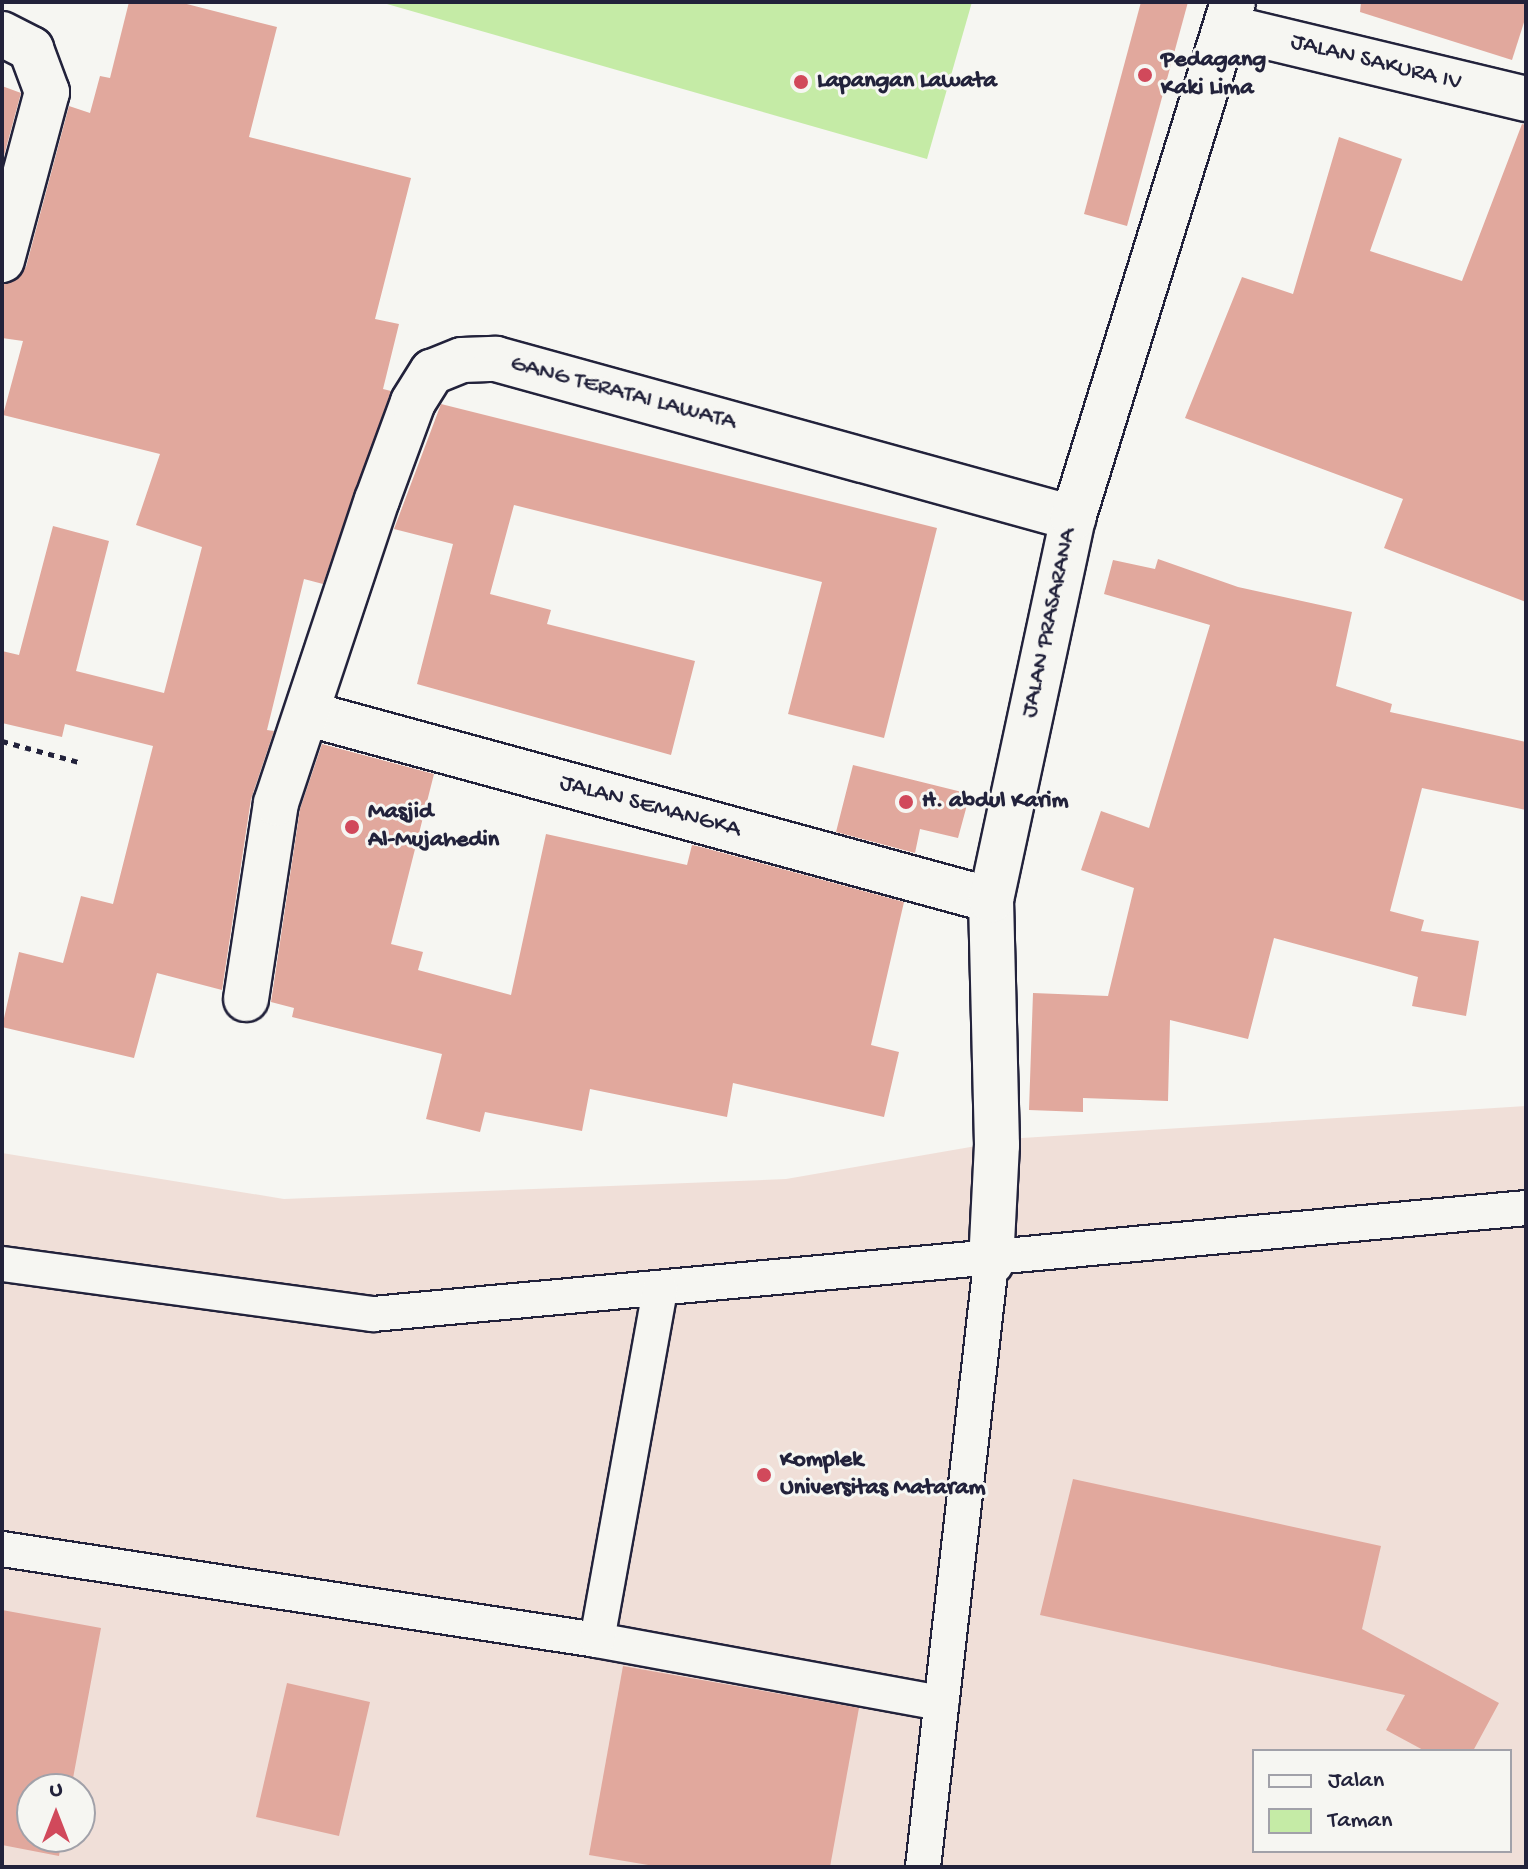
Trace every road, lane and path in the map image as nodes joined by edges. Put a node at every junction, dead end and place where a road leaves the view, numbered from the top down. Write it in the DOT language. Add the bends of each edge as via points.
graph roads {
  1 [pos="1229,14"];
  2 [pos="2,34"];
  3 [pos="1526,99"];
  4 [pos="2,260"];
  5 [pos="1073,518"];
  6 [pos="309,714"];
  7 [pos="2,741"];
  8 [pos="79,762"];
  9 [pos="991,900"];
  10 [pos="246,999"];
  11 [pos="1526,1208"];
  12 [pos="991,1263"];
  13 [pos="2,1264"];
  14 [pos="660,1290"];
  15 [pos="2,1549"];
  16 [pos="597,1640"];
  17 [pos="941,1703"];
  18 [pos="923,1867"];
  1 -- 3 [label="street, JALAN SAKURA IV"];
  1 -- 5 [label="street, JALAN PRASARANA"];
  2 -- 4 [label="street" via="31,49 47,92"];
  5 -- 6 [label="street, GANG TERATAI LAWATA" via="496,359 462,360 432,372 413,402"];
  5 -- 9 [label="street, JALAN PRASARANA"];
  6 -- 9 [label="street, JALAN SEMANGKA"];
  6 -- 10 [label="street, GANG TERATAI LAWATA" via="276,803"];
  7 -- 8 [label="path"];
  9 -- 12 [label="street, JALAN PRASARANA" via="997,1145"];
  11 -- 12 [label="lane"];
  12 -- 14 [label="lane"];
  12 -- 17 [label="lane"];
  13 -- 14 [label="lane" via="373,1314"];
  14 -- 16 [label="lane"];
  15 -- 16 [label="lane"];
  16 -- 17 [label="lane"];
  17 -- 18 [label="lane"];
}
